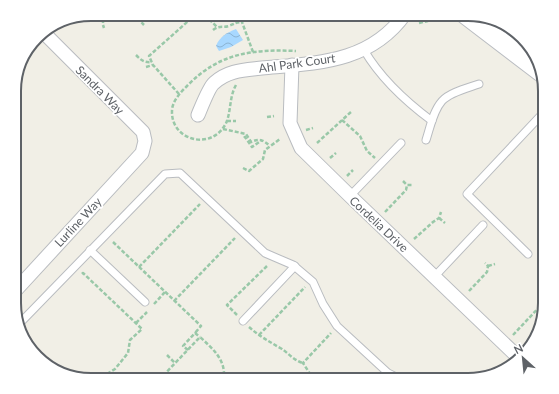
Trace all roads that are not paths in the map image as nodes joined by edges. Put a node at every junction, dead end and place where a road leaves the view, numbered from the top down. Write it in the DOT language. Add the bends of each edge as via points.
graph roads {
  1 [pos="400,21"];
  2 [pos="475,21"];
  3 [pos="48,37"];
  4 [pos="364,50"];
  5 [pos="292,65"];
  6 [pos="534,67"];
  7 [pos="479,84"];
  8 [pos="198,116"];
  9 [pos="538,118"];
  10 [pos="432,121"];
  11 [pos="426,140"];
  12 [pos="401,143"];
  13 [pos="142,153"];
  14 [pos="350,196"];
  15 [pos="482,225"];
  16 [pos="90,250"];
  17 [pos="528,254"];
  18 [pos="296,266"];
  19 [pos="435,276"];
  20 [pos="21,284"];
  21 [pos="146,302"];
  22 [pos="23,320"];
  23 [pos="243,321"];
  24 [pos="503,343"];
  25 [pos="388,373"];
  1 -- 4 [label="street, Ahl Park Court"];
  2 -- 6 [label="street"];
  3 -- 13 [label="street, Sandra Way" via="143,132 145,141"];
  4 -- 5 [label="street, Ahl Park Court" via="330,61"];
  4 -- 10 [label="lane" via="381,76"];
  5 -- 8 [label="street, Ahl Park Court" via="233,71 213,83"];
  5 -- 14 [label="street, Cordelia Drive" via="290,123 301,148"];
  7 -- 10 [label="lane" via="442,100"];
  9 -- 17 [label="lane" via="467,194"];
  10 -- 11 [label="lane"];
  12 -- 14 [label="lane"];
  13 -- 20 [label="street, Lurline Way"];
  14 -- 19 [label="street, Cordelia Drive"];
  15 -- 19 [label="lane"];
  16 -- 18 [label="lane" via="165,174 180,173 265,253"];
  16 -- 21 [label="lane"];
  16 -- 22 [label="lane"];
  18 -- 23 [label="lane"];
  18 -- 25 [label="lane" via="313,282 337,326"];
  19 -- 24 [label="street, Cordelia Drive"];
}
